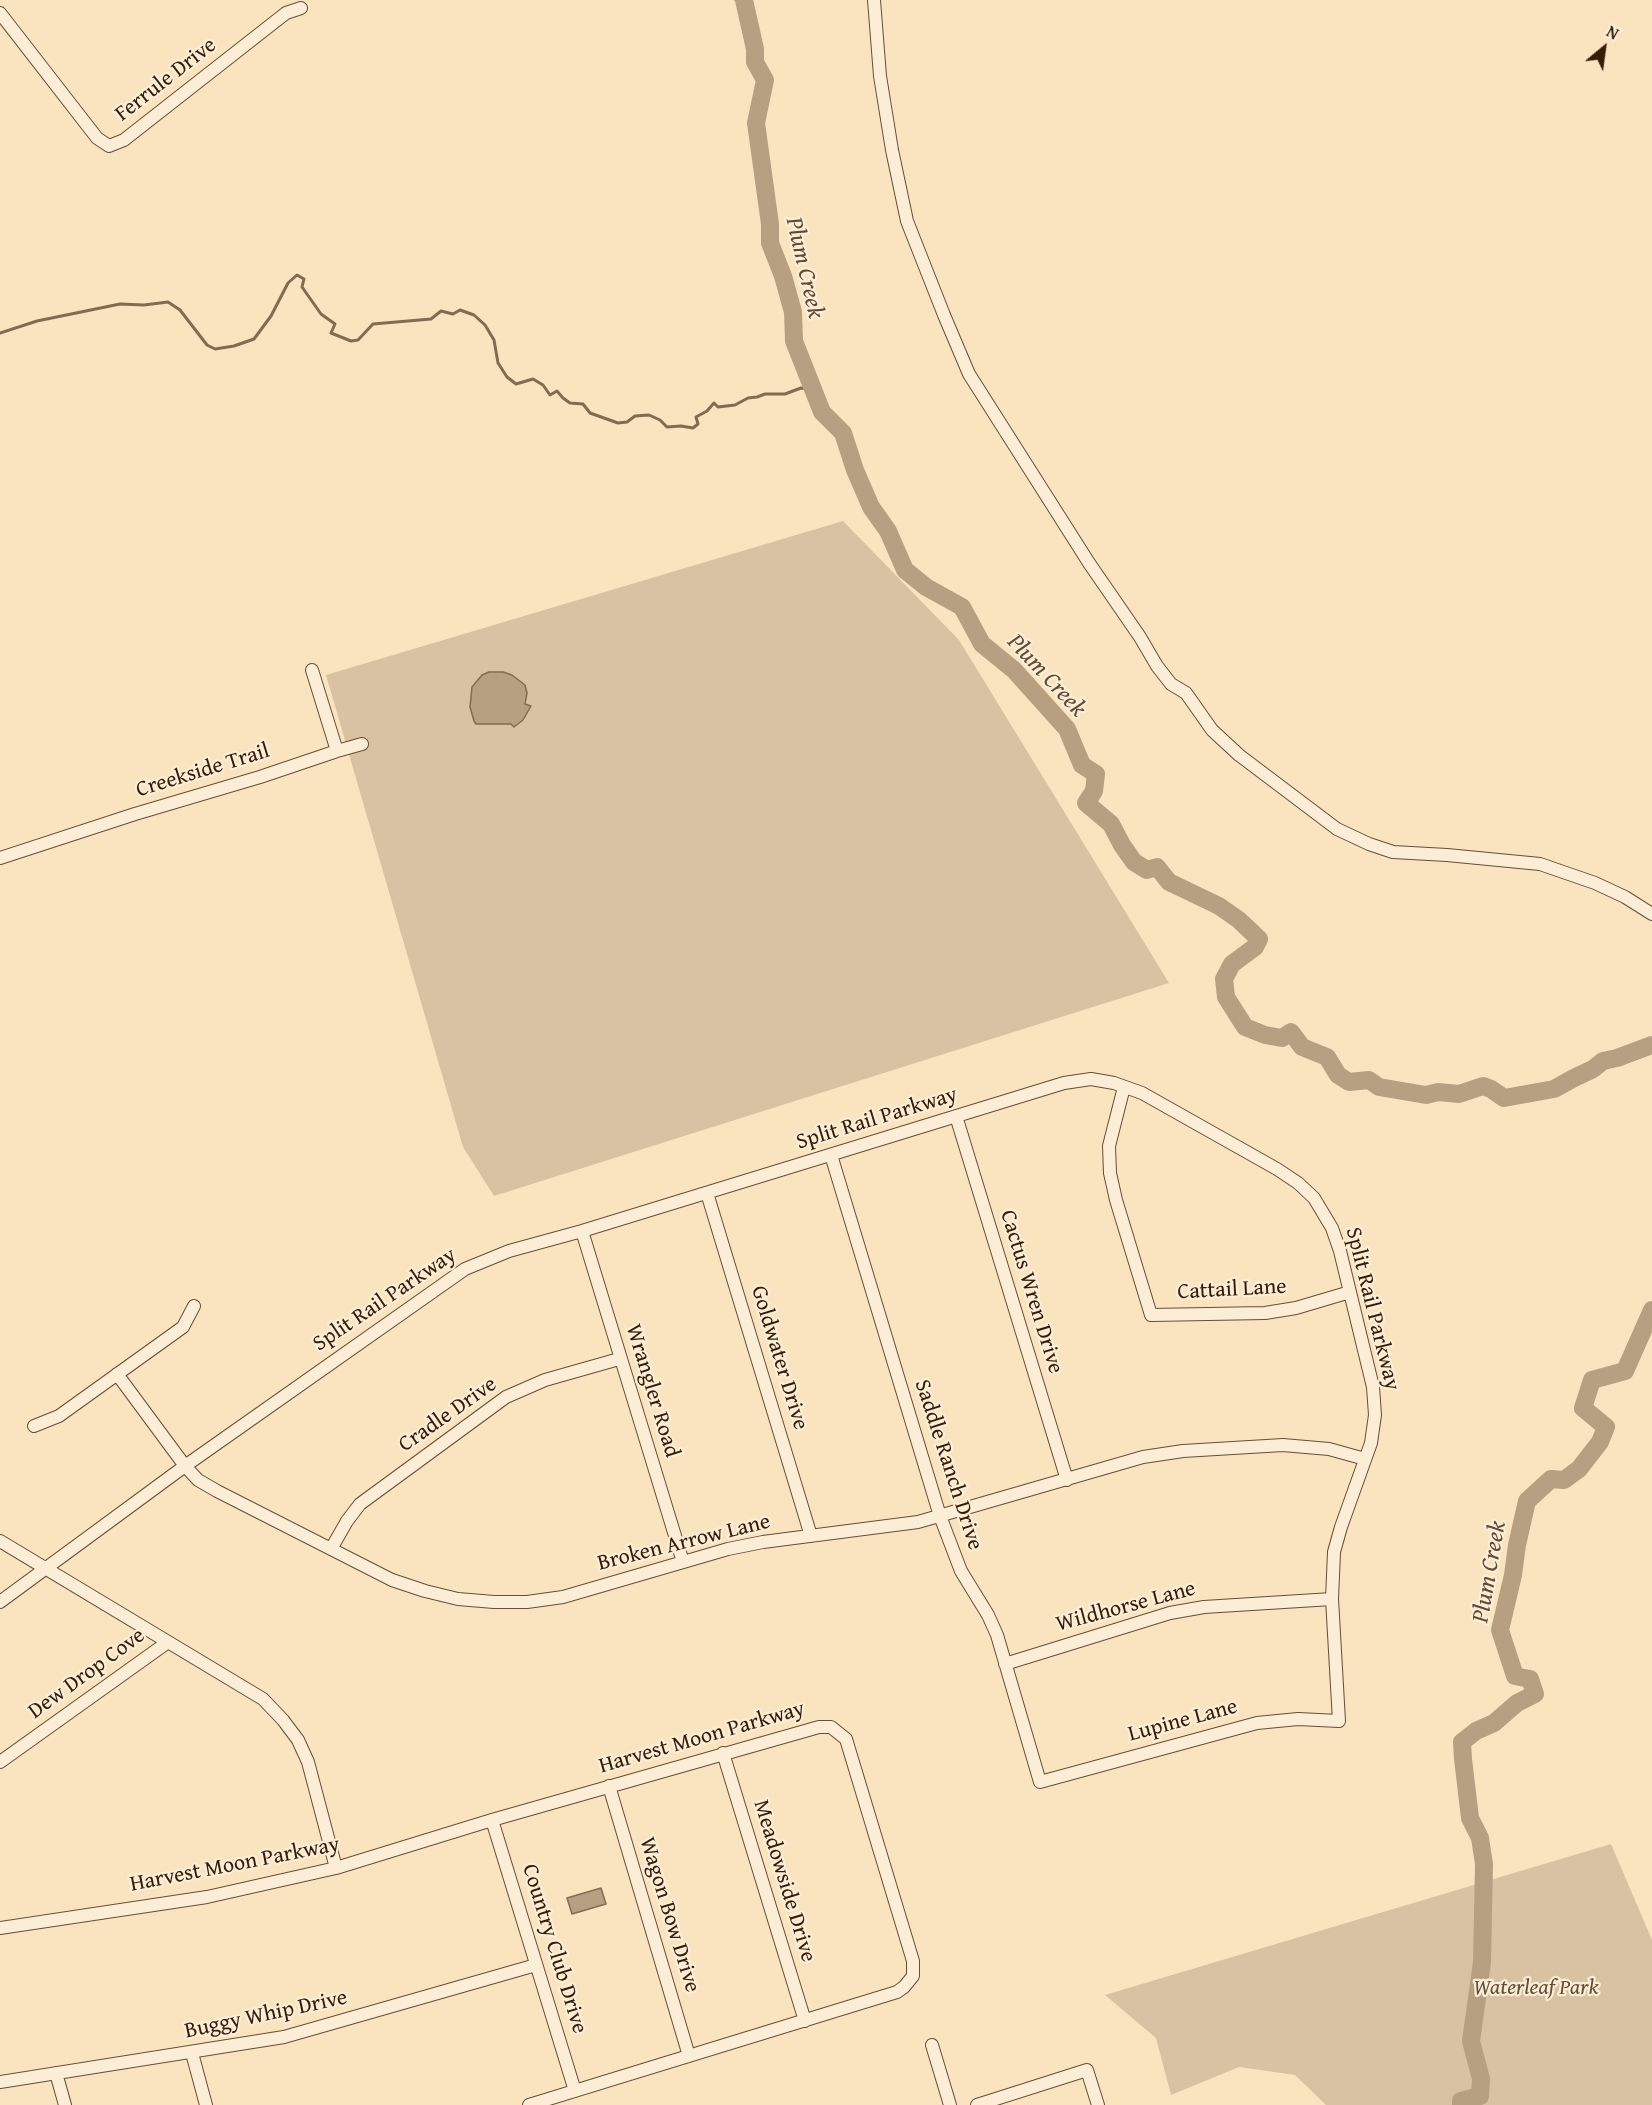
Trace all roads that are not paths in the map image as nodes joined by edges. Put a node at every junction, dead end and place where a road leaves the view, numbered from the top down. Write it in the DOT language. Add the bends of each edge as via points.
graph roads {
  1 [pos="874,0"];
  2 [pos="301,8"];
  3 [pos="0,13"];
  4 [pos="312,670"];
  5 [pos="362,744"];
  6 [pos="337,751"];
  7 [pos="0,858"];
  8 [pos="1652,914"];
  9 [pos="1124,1087"];
  10 [pos="956,1116"];
  11 [pos="831,1155"];
  12 [pos="707,1193"];
  13 [pos="582,1232"];
  14 [pos="1350,1292"];
  15 [pos="194,1306"];
  16 [pos="620,1359"];
  17 [pos="117,1374"];
  18 [pos="34,1426"];
  19 [pos="1365,1459"];
  20 [pos="185,1466"];
  21 [pos="1067,1479"];
  22 [pos="940,1516"];
  23 [pos="811,1536"];
  24 [pos="0,1541"];
  25 [pos="331,1549"];
  26 [pos="683,1562"];
  27 [pos="46,1569"];
  28 [pos="1332,1599"];
  29 [pos="0,1602"];
  30 [pos="168,1642"];
  31 [pos="1005,1664"];
  32 [pos="1339,1720"];
  33 [pos="723,1753"];
  34 [pos="0,1762"];
  35 [pos="1040,1782"];
  36 [pos="609,1786"];
  37 [pos="492,1820"];
  38 [pos="336,1868"];
  39 [pos="0,1928"];
  40 [pos="536,1965"];
  41 [pos="805,2021"];
  42 [pos="932,2045"];
  43 [pos="192,2053"];
  44 [pos="689,2056"];
  45 [pos="56,2073"];
  46 [pos="0,2082"];
  47 [pos="575,2091"];
  48 [pos="65,2105"];
  49 [pos="206,2105"];
  50 [pos="529,2105"];
  51 [pos="950,2105"];
  52 [pos="977,2105"];
  53 [pos="1098,2105"];
  1 -- 8 [label="street" via="880,76 907,221 969,374 1171,684 1186,693 1212,730 1239,755 1337,829 1393,852 1540,864 1595,883"];
  2 -- 3 [label="street, Ferrule Drive" via="286,13 124,140 109,146 97,138"];
  4 -- 6 [label="street"];
  5 -- 6 [label="street, Creekside Trail"];
  6 -- 7 [label="street, Creekside Trail"];
  9 -- 10 [label="street, Split Rail Parkway" via="1091,1080 1064,1083"];
  9 -- 14 [label="street, Split Rail Parkway" via="1142,1093 1298,1183 1314,1198 1332,1227"];
  9 -- 14 [label="street, Cattail Lane" via="1109,1146 1110,1173 1151,1315 1265,1313"];
  10 -- 11 [label="street, Split Rail Parkway"];
  10 -- 21 [label="street, Cactus Wren Drive"];
  11 -- 12 [label="street, Split Rail Parkway"];
  11 -- 22 [label="street, Saddle Ranch Drive"];
  12 -- 13 [label="street, Split Rail Parkway"];
  12 -- 23 [label="street, Goldwater Drive"];
  13 -- 16 [label="street, Wrangler Road"];
  13 -- 20 [label="street, Split Rail Parkway" via="509,1251 465,1269"];
  14 -- 19 [label="street, Split Rail Parkway" via="1373,1387 1375,1415"];
  15 -- 17 [label="street" via="183,1327"];
  16 -- 25 [label="street, Cradle Drive" via="545,1380 506,1397 360,1504"];
  16 -- 26 [label="street, Wrangler Road"];
  17 -- 18 [label="street" via="59,1416"];
  17 -- 20 [label="street, Broken Arrow Lane"];
  19 -- 21 [label="street, Broken Arrow Lane" via="1329,1449 1283,1445 1183,1451 1143,1457"];
  19 -- 28 [label="street, Split Rail Parkway" via="1334,1552"];
  20 -- 25 [label="street, Broken Arrow Lane" via="217,1491"];
  20 -- 27 [label="street, Split Rail Parkway"];
  21 -- 22 [label="street, Broken Arrow Lane"];
  22 -- 23 [label="street, Broken Arrow Lane"];
  22 -- 31 [label="street, Saddle Ranch Drive" via="961,1571 997,1635"];
  23 -- 26 [label="street, Broken Arrow Lane" via="728,1549"];
  24 -- 27 [label="street"];
  25 -- 26 [label="street, Broken Arrow Lane" via="392,1580 425,1591 494,1602 563,1597"];
  27 -- 29 [label="street, Split Rail Parkway"];
  27 -- 30 [label="street"];
  28 -- 31 [label="street, Wildhorse Lane" via="1204,1606"];
  28 -- 32 [label="street, Split Rail Parkway"];
  30 -- 34 [label="street, Dew Drop Cove"];
  30 -- 38 [label="street" via="263,1699 298,1740 308,1762"];
  31 -- 35 [label="street, Saddle Ranch Drive"];
  32 -- 35 [label="street, Lupine Lane" via="1257,1723"];
  33 -- 36 [label="street, Harvest Moon Parkway"];
  33 -- 41 [label="street, Meadowside Drive"];
  33 -- 41 [label="street, Harvest Moon Parkway" via="819,1726 831,1728 846,1739 914,1961 913,1976 897,1992"];
  36 -- 37 [label="street, Harvest Moon Parkway"];
  36 -- 44 [label="street, Wagon Bow Drive"];
  37 -- 38 [label="street, Harvest Moon Parkway"];
  37 -- 40 [label="street, Country Club Drive"];
  38 -- 39 [label="street, Harvest Moon Parkway" via="207,1897"];
  40 -- 43 [label="street, Buggy Whip Drive" via="295,2034"];
  40 -- 47 [label="street, Country Club Drive"];
  41 -- 44 [label="street, Harvest Moon Parkway"];
  42 -- 51 [label="street"];
  43 -- 45 [label="street, Buggy Whip Drive"];
  43 -- 49 [label="street"];
  44 -- 47 [label="street, Harvest Moon Parkway"];
  45 -- 46 [label="street, Buggy Whip Drive"];
  45 -- 48 [label="street"];
  47 -- 50 [label="street, Harvest Moon Parkway"];
  52 -- 53 [label="street" via="1087,2070"];
}
